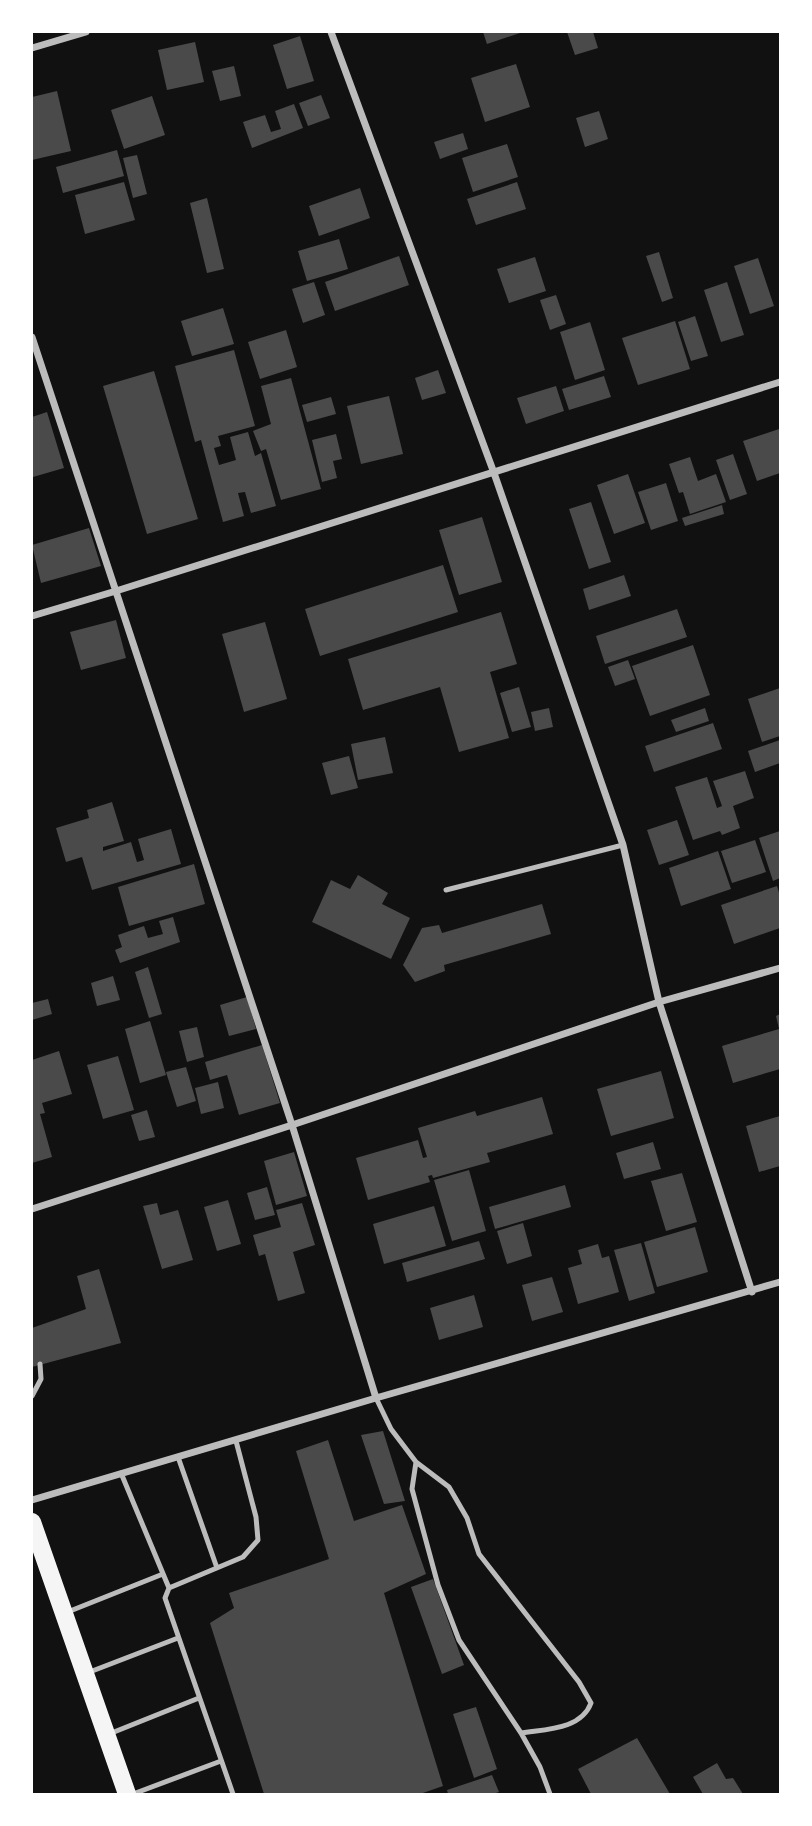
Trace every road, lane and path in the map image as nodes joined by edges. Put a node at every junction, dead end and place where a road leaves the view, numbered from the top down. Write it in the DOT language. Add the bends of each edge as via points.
graph roads {
  1 [pos="86,32"];
  2 [pos="331,32"];
  3 [pos="32,48"];
  4 [pos="32,337"];
  5 [pos="780,382"];
  6 [pos="494,473"];
  7 [pos="116,591"];
  8 [pos="32,615"];
  9 [pos="622,845"];
  10 [pos="446,891"];
  11 [pos="780,968"];
  12 [pos="659,1002"];
  13 [pos="292,1125"];
  14 [pos="32,1209"];
  15 [pos="780,1282"];
  16 [pos="752,1292"];
  17 [pos="40,1364"];
  18 [pos="32,1396"];
  19 [pos="376,1398"];
  20 [pos="236,1440"];
  21 [pos="178,1457"];
  22 [pos="416,1462"];
  23 [pos="121,1473"];
  24 [pos="32,1500"];
  25 [pos="32,1522"];
  26 [pos="36,1556"];
  27 [pos="217,1568"];
  28 [pos="163,1574"];
  29 [pos="169,1588"];
  30 [pos="62,1614"];
  31 [pos="178,1638"];
  32 [pos="84,1674"];
  33 [pos="199,1699"];
  34 [pos="521,1733"];
  35 [pos="106,1735"];
  36 [pos="221,1761"];
  37 [pos="127,1794"];
  38 [pos="133,1794"];
  39 [pos="233,1794"];
  40 [pos="550,1794"];
  1 -- 3 [label="street"];
  2 -- 6 [label="street"];
  4 -- 7 [label="street"];
  5 -- 6 [label="street"];
  6 -- 7 [label="street"];
  6 -- 9 [label="street"];
  7 -- 8 [label="street"];
  7 -- 13 [label="street"];
  9 -- 10 [label="lane"];
  9 -- 12 [label="street"];
  11 -- 12 [label="street"];
  12 -- 13 [label="street"];
  12 -- 16 [label="street"];
  13 -- 14 [label="street"];
  13 -- 19 [label="street"];
  15 -- 16 [label="street"];
  16 -- 19 [label="street"];
  17 -- 18 [label="lane" via="41,1379"];
  19 -- 20 [label="street"];
  19 -- 22 [label="lane" via="391,1429"];
  20 -- 21 [label="street"];
  20 -- 27 [label="lane" via="258,1540 243,1557"];
  21 -- 23 [label="street"];
  21 -- 27 [label="lane"];
  22 -- 34 [label="lane" via="412,1489 459,1640"];
  22 -- 34 [label="lane" via="449,1487 467,1518 478,1554 592,1703 588,1712 571,1724"];
  23 -- 24 [label="street"];
  23 -- 28 [label="lane"];
  25 -- 26 [label="main road"];
  26 -- 30 [label="main road"];
  27 -- 29 [label="lane"];
  28 -- 29 [label="lane"];
  28 -- 30 [label="lane"];
  29 -- 31 [label="lane" via="165,1598"];
  30 -- 32 [label="main road"];
  31 -- 32 [label="lane"];
  31 -- 33 [label="lane"];
  32 -- 35 [label="main road"];
  33 -- 35 [label="lane"];
  33 -- 36 [label="lane"];
  34 -- 40 [label="lane"];
  35 -- 37 [label="main road"];
  36 -- 38 [label="lane"];
  36 -- 39 [label="lane"];
}
